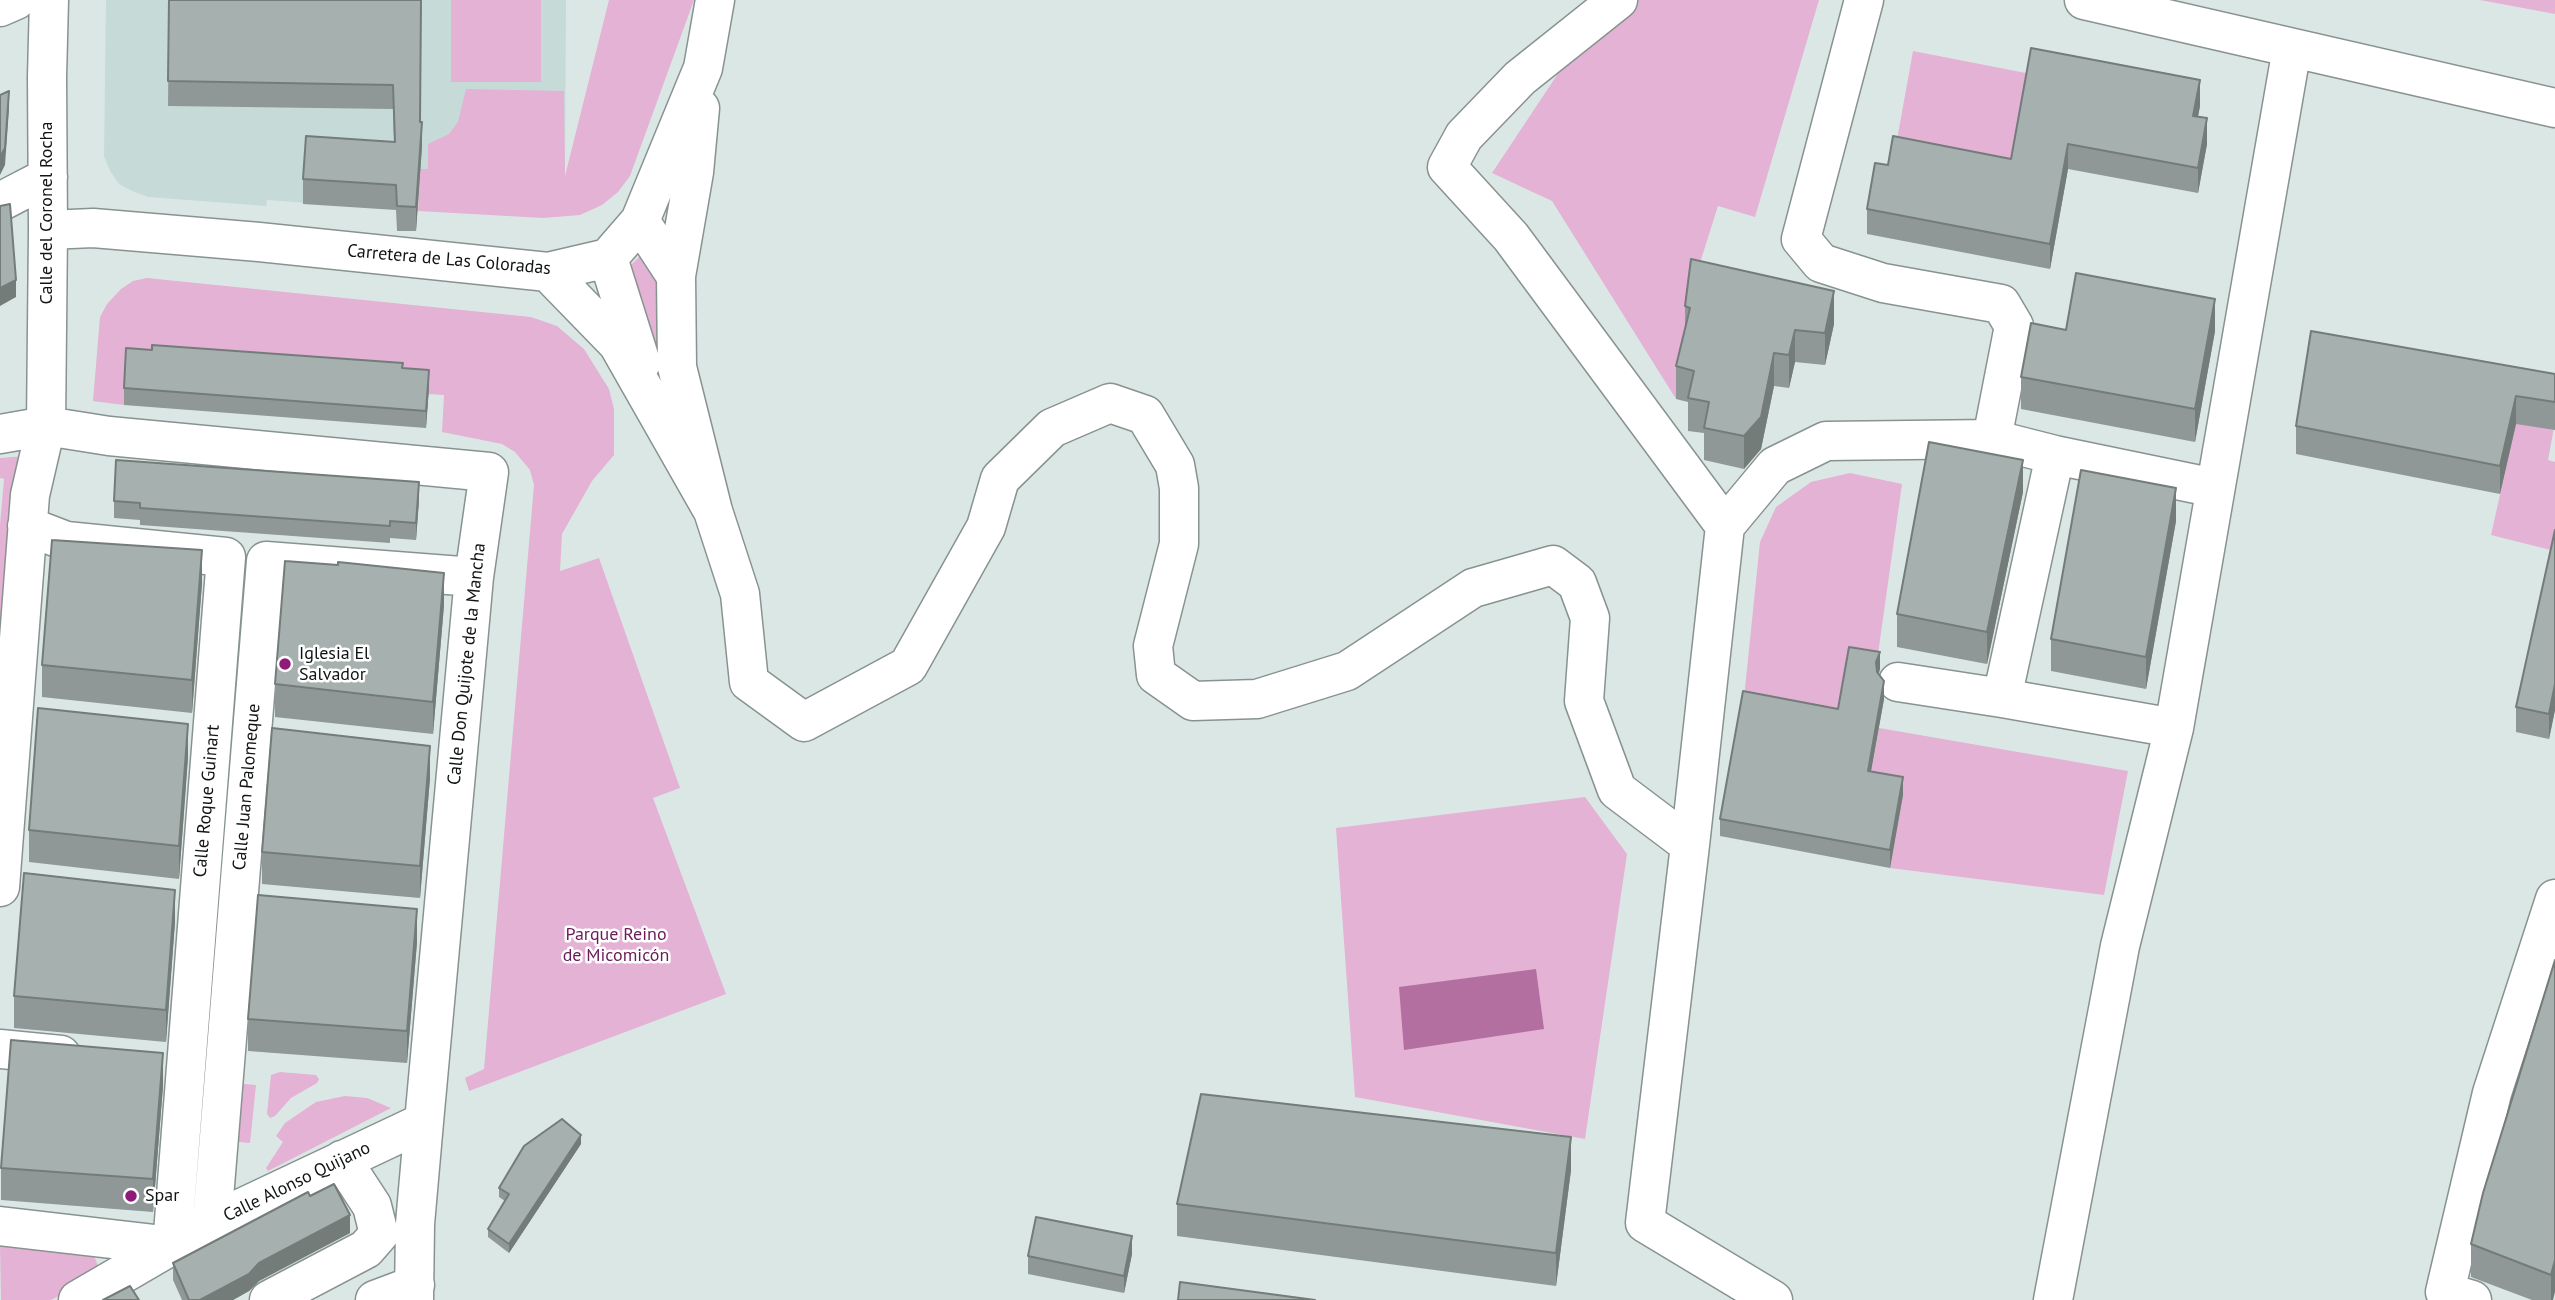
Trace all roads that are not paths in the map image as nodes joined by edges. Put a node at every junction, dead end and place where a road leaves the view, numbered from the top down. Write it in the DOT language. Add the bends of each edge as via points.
graph roads {
  1 [pos="16,0"];
  2 [pos="49,0"];
  3 [pos="715,0"];
  4 [pos="1618,0"];
  5 [pos="1864,0"];
  6 [pos="2084,0"];
  7 [pos="0,7"];
  8 [pos="2292,48"];
  9 [pos="703,68"];
  10 [pos="2555,108"];
  11 [pos="48,177"];
  12 [pos="0,202"];
  13 [pos="640,221"];
  14 [pos="48,230"];
  15 [pos="608,258"];
  16 [pos="548,272"];
  17 [pos="676,275"];
  18 [pos="657,412"];
  19 [pos="46,426"];
  20 [pos="0,434"];
  21 [pos="1993,439"];
  22 [pos="2055,455"];
  23 [pos="2216,488"];
  24 [pos="713,511"];
  25 [pos="27,526"];
  26 [pos="1725,526"];
  27 [pos="474,577"];
  28 [pos="1898,682"];
  29 [pos="2002,698"];
  30 [pos="13,716"];
  31 [pos="53,720"];
  32 [pos="2174,728"];
  33 [pos="172,733"];
  34 [pos="212,737"];
  35 [pos="1690,845"];
  36 [pos="1,881"];
  37 [pos="40,886"];
  38 [pos="0,887"];
  39 [pos="159,898"];
  40 [pos="2555,899"];
  41 [pos="199,903"];
  42 [pos="238,904"];
  43 [pos="279,907"];
  44 [pos="401,918"];
  45 [pos="442,922"];
  46 [pos="0,1049"];
  47 [pos="93,1058"];
  48 [pos="146,1063"];
  49 [pos="186,1066"];
  50 [pos="424,1122"];
  51 [pos="342,1160"];
  52 [pos="212,1222"];
  53 [pos="0,1226"];
  54 [pos="172,1246"];
  55 [pos="414,1292"];
  56 [pos="78,1300"];
  57 [pos="269,1300"];
  58 [pos="375,1300"];
  59 [pos="1773,1300"];
  60 [pos="2053,1300"];
  61 [pos="2472,1300"];
  1 -- 7 [label="street"];
  2 -- 11 [label="street, Calle del Coronel Rocha"];
  3 -- 9 [label="street"];
  4 -- 26 [label="street" via="1520,78 1464,136 1447,167 1511,237"];
  5 -- 21 [label="street" via="1801,239 1821,263 1883,283 2001,304 2014,326"];
  6 -- 8 [label="street"];
  8 -- 10 [label="street"];
  8 -- 23 [label="street"];
  9 -- 13 [label="street"];
  9 -- 17 [label="street" via="694,172"];
  11 -- 12 [label="street"];
  11 -- 14 [label="street, Calle del Coronel Rocha"];
  13 -- 15 [label="street"];
  13 -- 17 [label="street"];
  14 -- 16 [label="street, Carretera de Las Coloradas" via="93,229 259,242"];
  14 -- 19 [label="street, Calle del Coronel Rocha"];
  15 -- 16 [label="street, Carretera de Las Coloradas"];
  15 -- 18 [label="street"];
  16 -- 18 [label="street" via="618,344"];
  17 -- 24 [label="street" via="677,367"];
  18 -- 24 [label="street"];
  19 -- 20 [label="street"];
  19 -- 25 [label="street, Calle del Coronel Rocha"];
  19 -- 27 [label="street, Calle Don Quijote de la Mancha" via="489,472"];
  21 -- 22 [label="street"];
  21 -- 26 [label="street" via="1826,441 1775,466"];
  22 -- 23 [label="street"];
  22 -- 29 [label="street"];
  23 -- 32 [label="street"];
  24 -- 35 [label="street" via="740,594 749,682 804,722 908,666 986,527 1000,479 1052,428 1110,403 1145,415 1177,476 1179,544 1153,646 1156,675 1193,701 1257,699 1348,670 1473,588 1553,565 1577,583 1590,618 1584,701 1618,790"];
  25 -- 30 [label="street, Calle del Coronel Rocha"];
  25 -- 34 [label="street, Calle Roque Guinart" via="66,541 226,557"];
  26 -- 35 [label="street"];
  27 -- 42 [label="street, Calle Juan Palomeque" via="266,561 265,738"];
  27 -- 45 [label="street, Calle Don Quijote de la Mancha" via="444,757"];
  28 -- 29 [label="street"];
  29 -- 32 [label="street"];
  30 -- 31 [label="street"];
  30 -- 36 [label="street, Calle del Coronel Rocha"];
  32 -- 60 [label="street" via="2120,946"];
  33 -- 34 [label="street"];
  34 -- 41 [label="street, Calle Roque Guinart"];
  35 -- 59 [label="street" via="1644,1223"];
  36 -- 37 [label="street"];
  36 -- 38 [label="street, Calle del Coronel Rocha"];
  39 -- 41 [label="street"];
  40 -- 61 [label="street" via="2492,1093 2445,1292"];
  41 -- 49 [label="street, Calle Roque Guinart"];
  42 -- 43 [label="street"];
  42 -- 52 [label="street, Calle Juan Palomeque"];
  44 -- 45 [label="street"];
  45 -- 50 [label="street, Calle Don Quijote de la Mancha"];
  46 -- 47 [label="street"];
  48 -- 49 [label="street"];
  49 -- 54 [label="street, Calle Roque Guinart"];
  50 -- 51 [label="street, Calle Alonso Quijano"];
  50 -- 55 [label="street, Calle Don Quijote de la Mancha"];
  51 -- 52 [label="street, Calle Alonso Quijano"];
  51 -- 57 [label="street" via="372,1206 379,1234 366,1249"];
  52 -- 54 [label="street, Calle Alonso Quijano"];
  53 -- 54 [label="street"];
  54 -- 56 [label="street, Calle Alonso Quijano"];
  55 -- 58 [label="street"];
}
